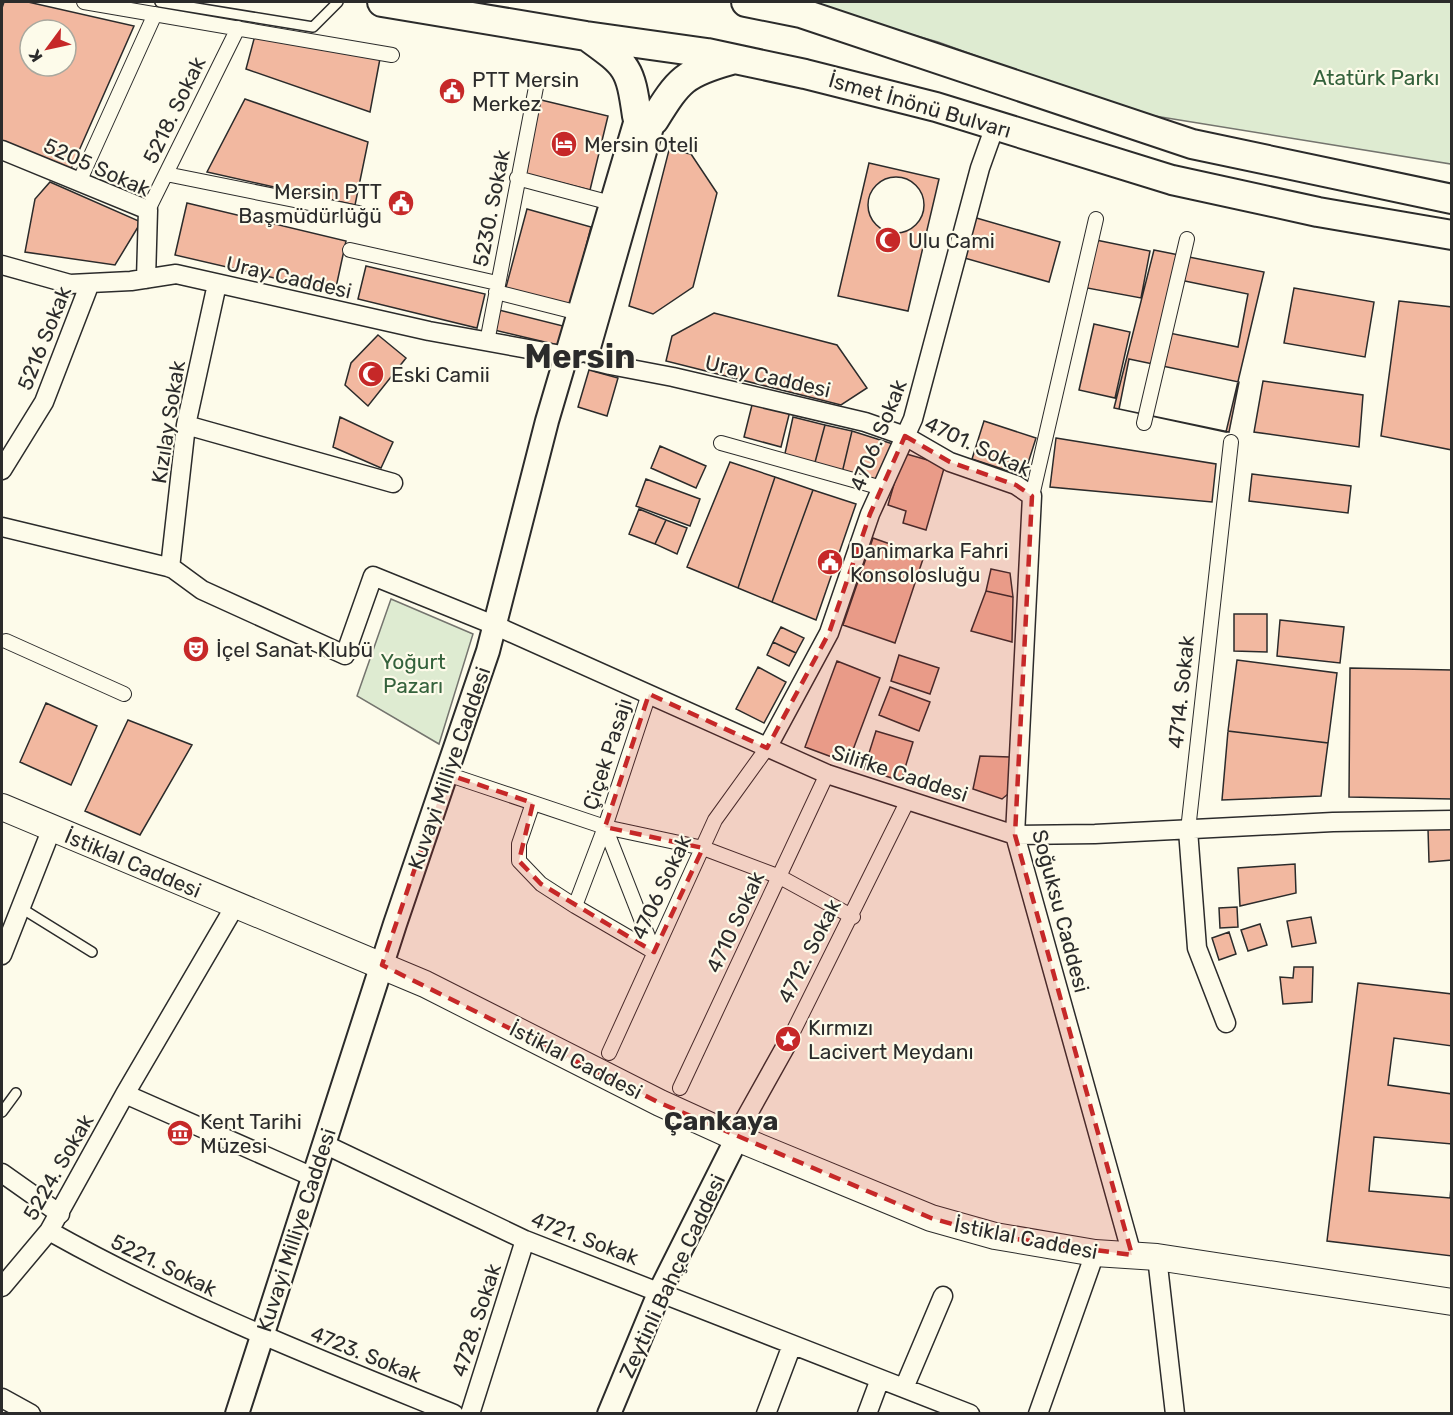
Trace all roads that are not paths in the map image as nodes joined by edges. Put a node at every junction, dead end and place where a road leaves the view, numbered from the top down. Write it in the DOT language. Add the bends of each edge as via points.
graph roads {
  1 [pos="84,2"];
  2 [pos="338,2"];
  3 [pos="382,2"];
  4 [pos="746,2"];
  5 [pos="158,8"];
  6 [pos="238,28"];
  7 [pos="586,36"];
  8 [pos="392,55"];
  9 [pos="735,58"];
  10 [pos="537,82"];
  11 [pos="645,118"];
  12 [pos="995,126"];
  13 [pos="2,150"];
  14 [pos="166,174"];
  15 [pos="517,178"];
  16 [pos="79,182"];
  17 [pos="1452,199"];
  18 [pos="611,203"];
  19 [pos="148,210"];
  20 [pos="359,213"];
  21 [pos="1096,219"];
  22 [pos="1452,235"];
  23 [pos="1187,239"];
  24 [pos="350,250"];
  25 [pos="2,266"];
  26 [pos="146,279"];
  27 [pos="90,283"];
  28 [pos="217,284"];
  29 [pos="496,287"];
  30 [pos="579,313"];
  31 [pos="487,342"];
  32 [pos="578,354"];
  33 [pos="1144,423"];
  34 [pos="186,425"];
  35 [pos="905,436"];
  36 [pos="1231,442"];
  37 [pos="721,443"];
  38 [pos="2,470"];
  39 [pos="393,483"];
  40 [pos="882,488"];
  41 [pos="1032,496"];
  42 [pos="2,527"];
  43 [pos="170,568"];
  44 [pos="494,624"];
  45 [pos="6,641"];
  46 [pos="124,694"];
  47 [pos="649,694"];
  48 [pos="767,748"];
  49 [pos="447,774"];
  50 [pos="827,774"];
  51 [pos="908,800"];
  52 [pos="533,803"];
  53 [pos="2,807"];
  54 [pos="1452,820"];
  55 [pos="605,827"];
  56 [pos="52,828"];
  57 [pos="1188,830"];
  58 [pos="1015,835"];
  59 [pos="702,848"];
  60 [pos="780,877"];
  61 [pos="235,906"];
  62 [pos="575,906"];
  63 [pos="21,908"];
  64 [pos="853,917"];
  65 [pos="92,952"];
  66 [pos="654,952"];
  67 [pos="2,955"];
  68 [pos="382,965"];
  69 [pos="1226,1023"];
  70 [pos="788,1041"];
  71 [pos="609,1053"];
  72 [pos="680,1088"];
  73 [pos="16,1093"];
  74 [pos="125,1094"];
  75 [pos="2,1112"];
  76 [pos="741,1129"];
  77 [pos="324,1144"];
  78 [pos="2,1173"];
  79 [pos="313,1177"];
  80 [pos="60,1214"];
  81 [pos="49,1232"];
  82 [pos="525,1240"];
  83 [pos="1095,1253"];
  84 [pos="1144,1256"];
  85 [pos="2,1287"];
  86 [pos="660,1292"];
  87 [pos="943,1296"];
  88 [pos="1452,1302"];
  89 [pos="261,1336"];
  90 [pos="792,1346"];
  91 [pos="880,1378"];
  92 [pos="904,1388"];
  93 [pos="2,1398"];
  94 [pos="31,1413"];
  95 [pos="237,1413"];
  96 [pos="454,1413"];
  97 [pos="471,1413"];
  98 [pos="609,1413"];
  99 [pos="766,1413"];
  100 [pos="867,1413"];
  101 [pos="970,1413"];
  102 [pos="1038,1413"];
  103 [pos="1175,1413"];
  1 -- 5 [label="street"];
  2 -- 5 [label="lane" via="313,27"];
  3 -- 7 [label="main road, İsmet İnönü Bulvarı"];
  4 -- 17 [label="main road" via="812,16 1192,144"];
  5 -- 6 [label="street"];
  5 -- 16 [label="street"];
  6 -- 8 [label="street"];
  6 -- 14 [label="street, 5218. Sokak"];
  7 -- 9 [label="main road, İsmet İnönü Bulvarı"];
  7 -- 11 [label="main road" via="615,56 631,78"];
  9 -- 11 [label="main road" via="698,69 676,84"];
  9 -- 12 [label="main road, İsmet İnönü Bulvarı" via="936,107"];
  10 -- 15 [label="street, 5230. Sokak"];
  11 -- 18 [label="street, Kuvayi Milliye Caddesi"];
  11 -- 32 [label="street, Kuvayi Milliye Caddesi"];
  12 -- 22 [label="main road, İsmet İnönü Bulvarı" via="1172,180 1309,210"];
  12 -- 35 [label="street, 4706. Sokak" via="980,168 925,378"];
  13 -- 16 [label="street, 5205 Sokak"];
  14 -- 19 [label="street, 5218. Sokak"];
  14 -- 20 [label="street"];
  15 -- 18 [label="street"];
  15 -- 29 [label="street, 5230. Sokak"];
  16 -- 19 [label="street, 5205 Sokak"];
  18 -- 30 [label="street, Kuvayi Milliye Caddesi"];
  19 -- 26 [label="street, 5205 Sokak"];
  21 -- 41 [label="street"];
  23 -- 33 [label="street"];
  24 -- 29 [label="street"];
  25 -- 27 [label="street, Uray Caddesi" via="70,284"];
  26 -- 27 [label="street, Uray Caddesi"];
  26 -- 28 [label="street, Uray Caddesi" via="176,274"];
  27 -- 38 [label="street, 5216 Sokak" via="44,402"];
  28 -- 31 [label="street, Uray Caddesi"];
  28 -- 34 [label="street, Kızılay Sokak"];
  29 -- 30 [label="street"];
  29 -- 31 [label="street, 5230. Sokak"];
  30 -- 32 [label="street, Kuvayi Milliye Caddesi"];
  31 -- 32 [label="street, Uray Caddesi"];
  32 -- 35 [label="street, Uray Caddesi" via="610,365 854,420"];
  32 -- 44 [label="street, Kuvayi Milliye Caddesi"];
  34 -- 39 [label="street"];
  34 -- 43 [label="street, Kızılay Sokak"];
  35 -- 40 [label="street, 4706. Sokak"];
  35 -- 41 [label="street, 4701. Sokak" via="950,462 1016,485"];
  36 -- 57 [label="street, 4714. Sokak"];
  37 -- 40 [label="street"];
  40 -- 48 [label="street, 4706. Sokak" via="829,633"];
  41 -- 58 [label="street, Soğuksu Caddesi"];
  42 -- 43 [label="street"];
  43 -- 44 [label="street, Silifke Caddesi" via="202,590 345,656 373,576"];
  44 -- 47 [label="street, Silifke Caddesi"];
  44 -- 49 [label="street, Kuvayi Milliye Caddesi"];
  45 -- 46 [label="street"];
  47 -- 48 [label="street, Silifke Caddesi"];
  47 -- 55 [label="street, Çiçek Pasajı"];
  48 -- 50 [label="street, Silifke Caddesi"];
  48 -- 59 [label="street, 4706 Sokak" via="715,820"];
  49 -- 52 [label="street, Çiçek Pasajı"];
  49 -- 68 [label="street, Kuvayi Milliye Caddesi"];
  50 -- 51 [label="street, Silifke Caddesi"];
  50 -- 60 [label="street, 4710 Sokak"];
  51 -- 58 [label="street, Silifke Caddesi"];
  51 -- 64 [label="street, 4712. Sokak"];
  52 -- 55 [label="street, Çiçek Pasajı"];
  52 -- 62 [label="street" via="519,844 519,861 541,884"];
  53 -- 56 [label="main road, İstiklal Caddesi"];
  54 -- 57 [label="street, Silifke Caddesi"];
  55 -- 59 [label="street, Çiçek Pasajı"];
  55 -- 62 [label="street, Çiçek Pasajı"];
  55 -- 66 [label="street, Çiçek Pasajı"];
  56 -- 61 [label="main road, İstiklal Caddesi"];
  56 -- 63 [label="street"];
  57 -- 58 [label="street, Silifke Caddesi"];
  57 -- 69 [label="street, 4714. Sokak" via="1197,948"];
  58 -- 84 [label="street, Soğuksu Caddesi"];
  59 -- 60 [label="street, Çiçek Pasajı"];
  59 -- 66 [label="street, 4706 Sokak"];
  60 -- 64 [label="street, Çiçek Pasajı"];
  60 -- 72 [label="street, 4710 Sokak"];
  61 -- 68 [label="main road, İstiklal Caddesi"];
  61 -- 74 [label="street, 5224. Sokak"];
  62 -- 66 [label="street"];
  63 -- 65 [label="lane"];
  63 -- 67 [label="street"];
  64 -- 70 [label="street, 4712. Sokak"];
  66 -- 71 [label="street, 4706 Sokak"];
  68 -- 76 [label="main road, İstiklal Caddesi"];
  68 -- 77 [label="street, Kuvayi Milliye Caddesi"];
  70 -- 76 [label="street, 4712. Sokak"];
  73 -- 75 [label="lane"];
  74 -- 79 [label="street"];
  74 -- 80 [label="street, 5224. Sokak"];
  76 -- 83 [label="main road, İstiklal Caddesi" via="931,1218 994,1236"];
  76 -- 86 [label="street, Zeytinli Bahçe Caddesi"];
  77 -- 79 [label="street, Kuvayi Milliye Caddesi"];
  77 -- 82 [label="street, 4721. Sokak"];
  78 -- 80 [label="street"];
  79 -- 89 [label="street, Kuvayi Milliye Caddesi"];
  80 -- 81 [label="street, 5224. Sokak"];
  81 -- 85 [label="street, 5224. Sokak"];
  81 -- 89 [label="street, 5221. Sokak"];
  82 -- 86 [label="street, 4721. Sokak"];
  82 -- 97 [label="street, 4728. Sokak"];
  83 -- 84 [label="main road, İstiklal Caddesi"];
  83 -- 102 [label="street"];
  84 -- 88 [label="main road, İstiklal Caddesi"];
  84 -- 103 [label="street, Soğuksu Caddesi"];
  86 -- 90 [label="street, 4721. Sokak"];
  86 -- 98 [label="street, Zeytinli Bahçe Caddesi"];
  87 -- 92 [label="street"];
  89 -- 95 [label="street, Kuvayi Milliye Caddesi"];
  89 -- 96 [label="street, 4723. Sokak"];
  90 -- 91 [label="street, 4721. Sokak"];
  90 -- 99 [label="street"];
  91 -- 92 [label="street, 4721. Sokak"];
  91 -- 100 [label="street"];
  92 -- 101 [label="street, 4721. Sokak"];
  93 -- 94 [label="street"];
}
